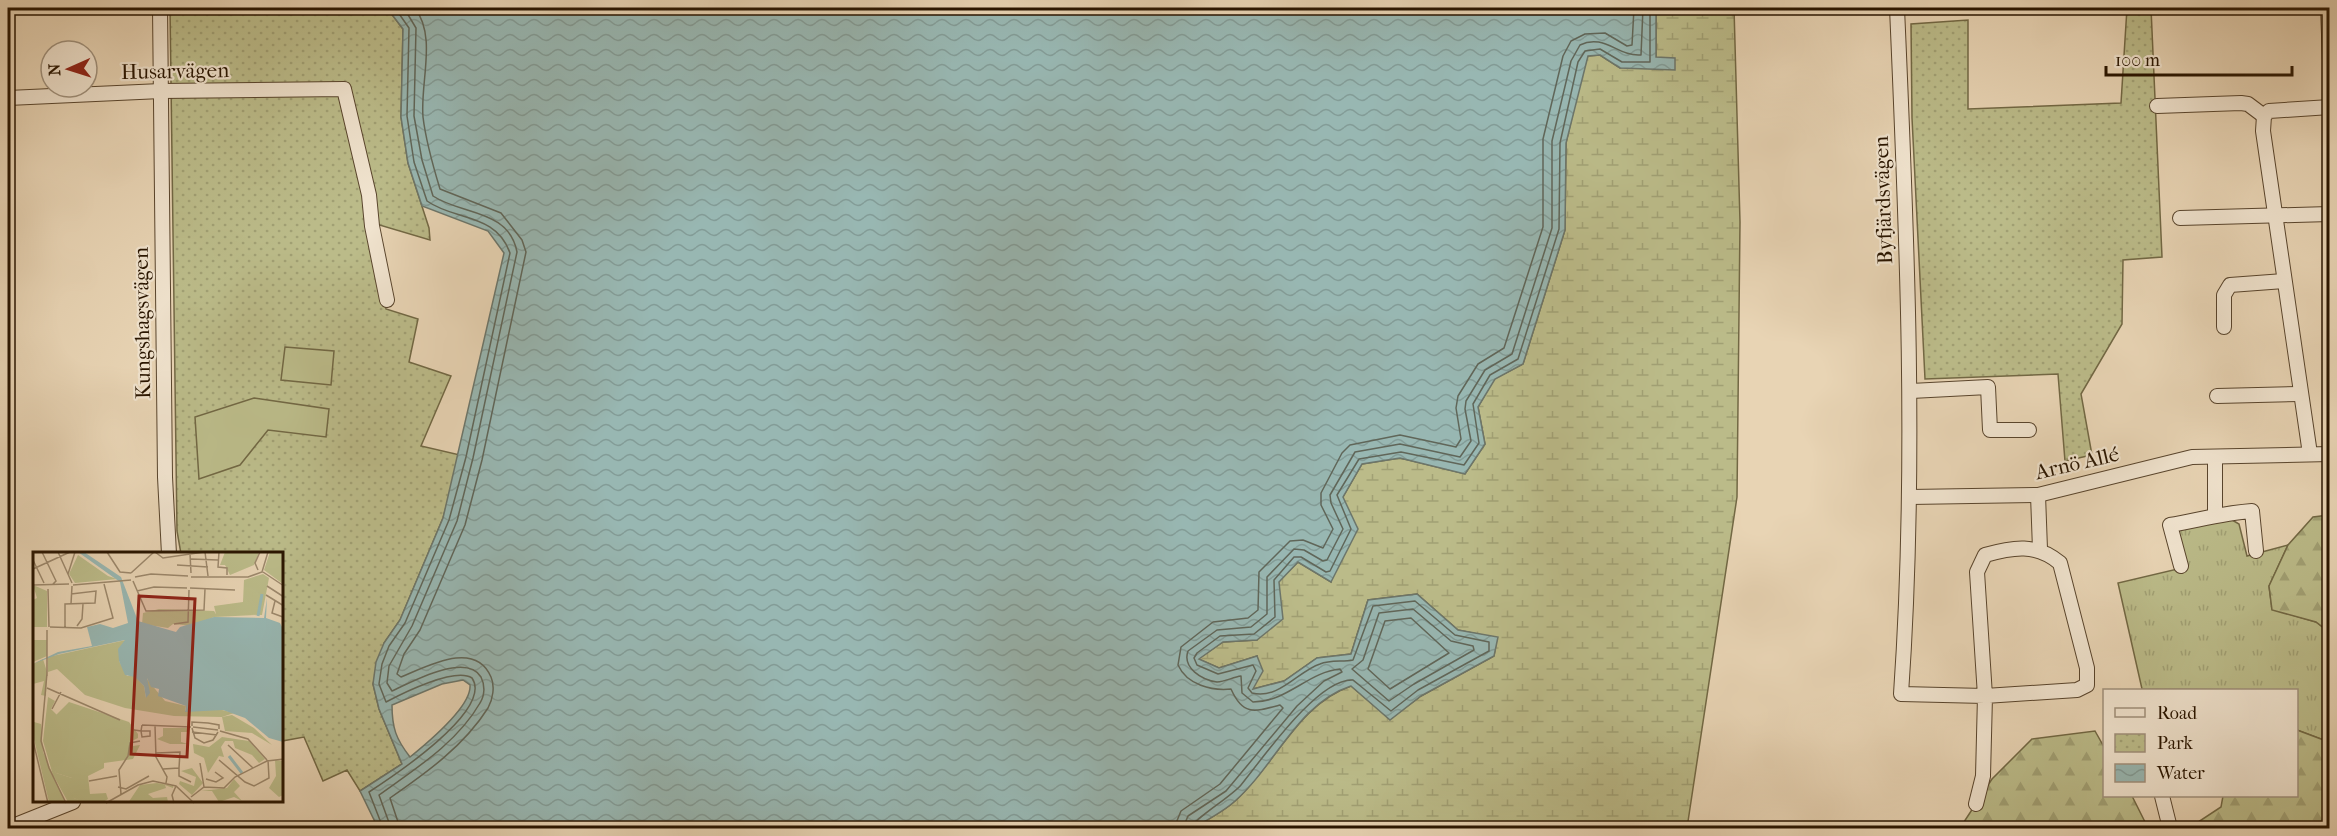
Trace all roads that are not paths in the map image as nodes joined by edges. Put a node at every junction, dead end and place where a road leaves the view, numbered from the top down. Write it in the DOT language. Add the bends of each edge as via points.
graph roads {
  1 [pos="159,8"];
  2 [pos="1897,8"];
  3 [pos="2328,8"];
  4 [pos="2330,61"];
  5 [pos="161,91"];
  6 [pos="8,98"];
  7 [pos="2157,105"];
  8 [pos="2330,106"];
  9 [pos="2264,116"];
  10 [pos="2330,214"];
  11 [pos="2275,216"];
  12 [pos="2180,218"];
  13 [pos="2284,281"];
  14 [pos="387,300"];
  15 [pos="2224,327"];
  16 [pos="1911,391"];
  17 [pos="2299,394"];
  18 [pos="2217,396"];
  19 [pos="2029,430"];
  20 [pos="2310,454"];
  21 [pos="2330,454"];
  22 [pos="2215,457"];
  23 [pos="2038,495"];
  24 [pos="1910,497"];
  25 [pos="2215,514"];
  26 [pos="2040,549"];
  27 [pos="2256,551"];
  28 [pos="169,552"];
  29 [pos="2181,566"];
  30 [pos="1985,696"];
  31 [pos="2162,797"];
  32 [pos="68,803"];
  33 [pos="1976,804"];
  34 [pos="8,828"];
  35 [pos="2170,828"];
  1 -- 5 [label="street, Kungshagsvägen"];
  2 -- 16 [label="street, Byfjärdsvägen"];
  3 -- 4 [label="street"];
  5 -- 6 [label="street, Husarvägen"];
  5 -- 14 [label="street, Husarvägen" via="344,89 369,195"];
  5 -- 28 [label="street, Kungshagsvägen"];
  7 -- 9 [label="street" via="2241,103"];
  8 -- 9 [label="street" via="2269,111"];
  9 -- 11 [label="street"];
  10 -- 11 [label="street"];
  11 -- 12 [label="street"];
  11 -- 13 [label="street"];
  13 -- 15 [label="street" via="2230,285 2224,295"];
  13 -- 17 [label="street"];
  16 -- 19 [label="street" via="1988,387 1990,430"];
  16 -- 24 [label="street, Byfjärdsvägen"];
  17 -- 18 [label="street"];
  17 -- 20 [label="street"];
  20 -- 21 [label="street, Arnö Allé"];
  20 -- 22 [label="street, Arnö Allé"];
  22 -- 23 [label="street, Arnö Allé" via="2192,457"];
  22 -- 25 [label="street"];
  23 -- 24 [label="street, Arnö Allé"];
  23 -- 26 [label="street"];
  24 -- 30 [label="street, Byfjärdsvägen" via="1909,588 1901,694"];
  25 -- 27 [label="street" via="2252,511"];
  25 -- 29 [label="street" via="2170,525"];
  26 -- 30 [label="street" via="1999,551 1984,555 1980,564 1977,587"];
  26 -- 30 [label="street" via="2060,563 2087,668 2087,685 2077,690"];
  30 -- 33 [label="street" via="1983,776"];
  31 -- 35 [label="street"];
  32 -- 34 [label="street"];
}
